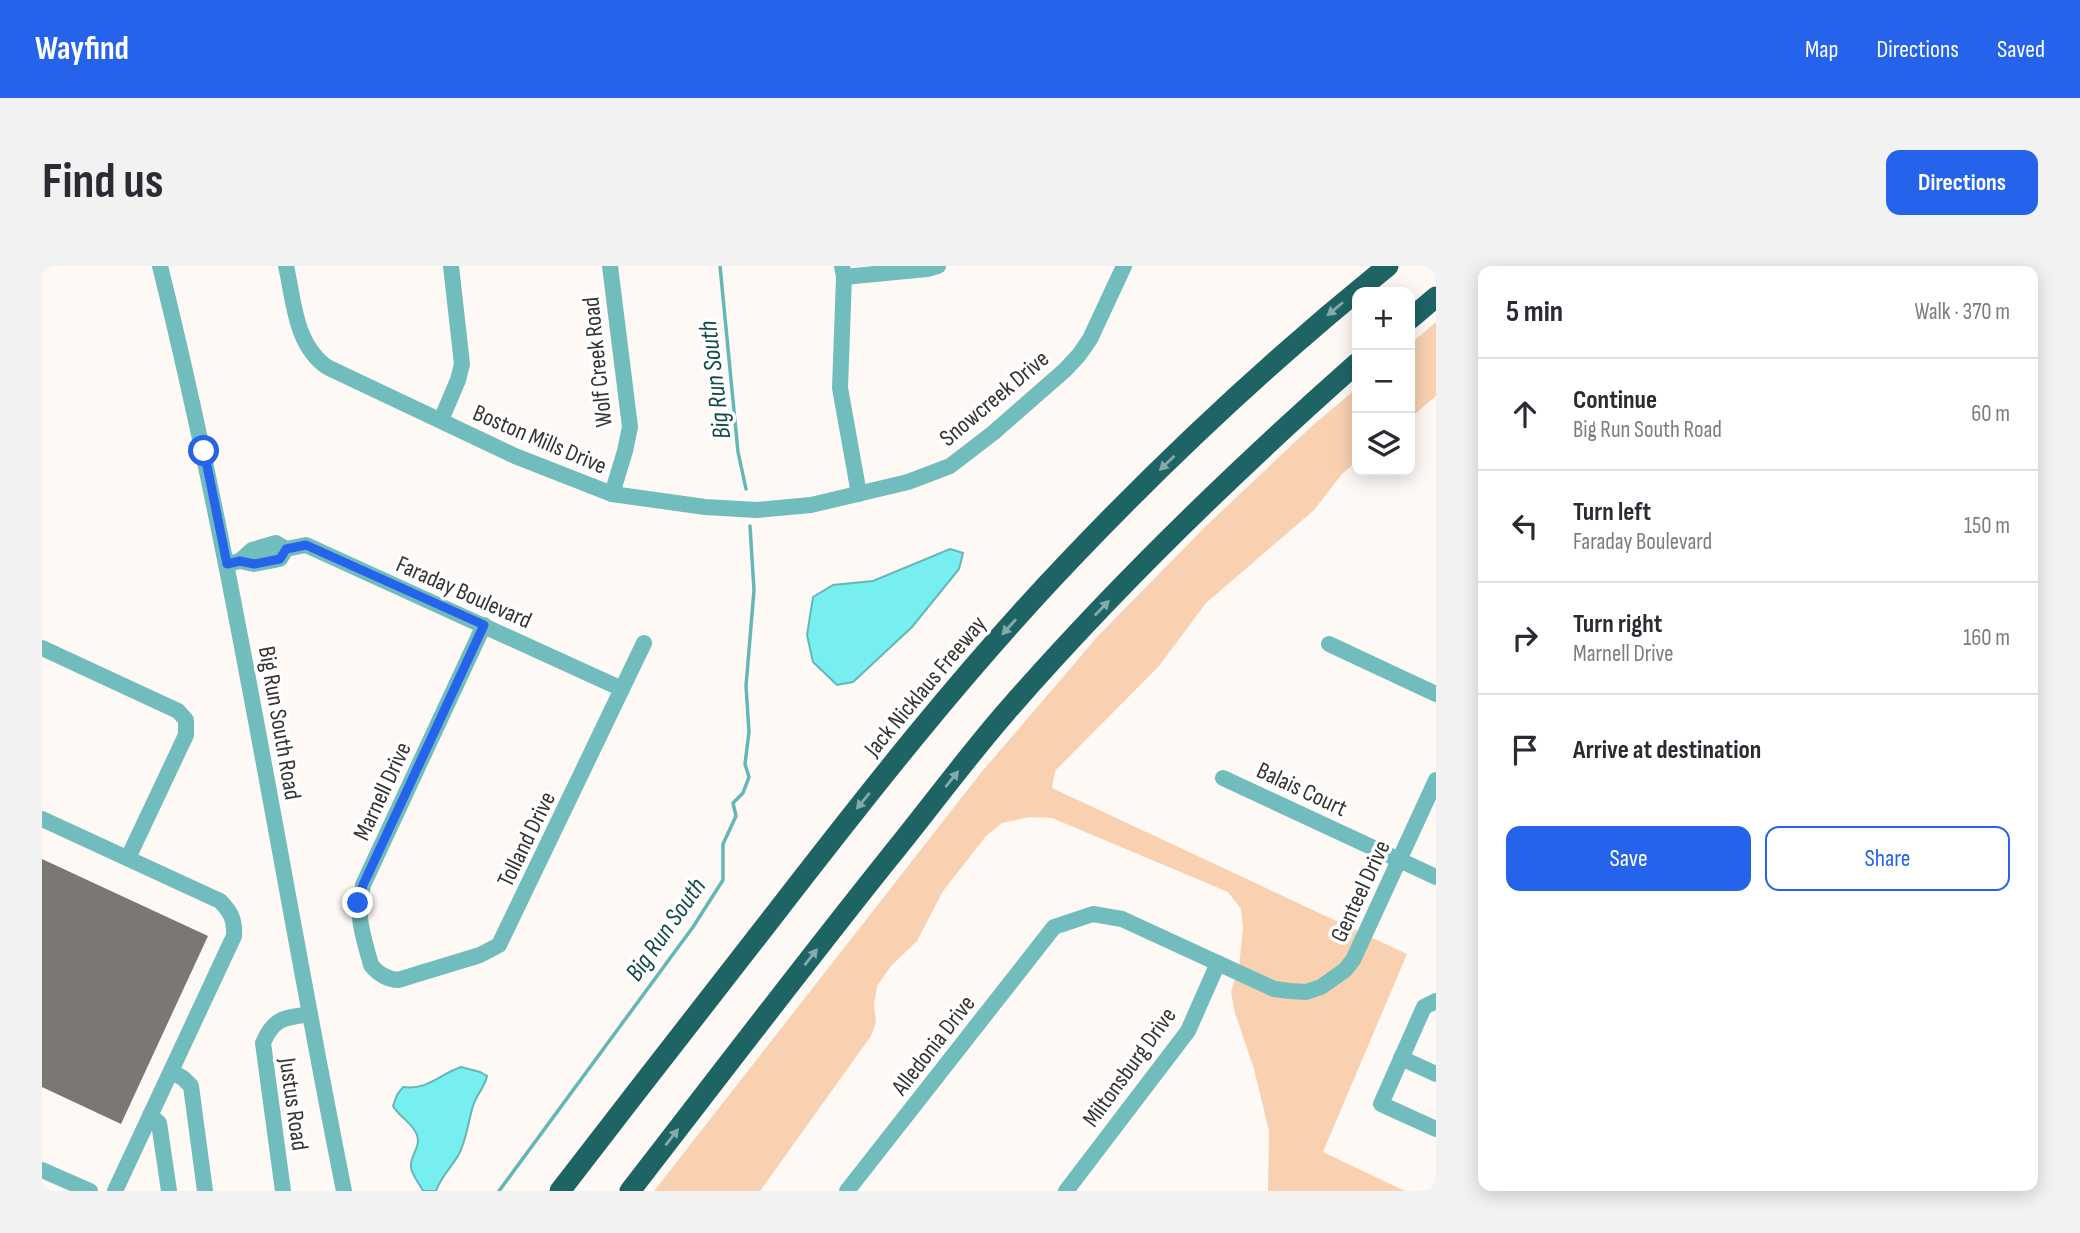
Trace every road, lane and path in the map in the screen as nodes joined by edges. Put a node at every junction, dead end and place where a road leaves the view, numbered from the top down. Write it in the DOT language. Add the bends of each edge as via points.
graph roads {
  1 [pos="160,266"];
  2 [pos="286,266"];
  3 [pos="451,266"];
  4 [pos="610,266"];
  5 [pos="937,266"];
  6 [pos="1124,266"];
  7 [pos="1388,266"];
  8 [pos="843,272"];
  9 [pos="1436,297"];
  10 [pos="1415,315"];
  11 [pos="1352,367"];
  12 [pos="441,421"];
  13 [pos="611,494"];
  14 [pos="859,494"];
  15 [pos="757,510"];
  16 [pos="234,563"];
  17 [pos="484,625"];
  18 [pos="645,643"];
  19 [pos="1329,645"];
  20 [pos="42,648"];
  21 [pos="622,689"];
  22 [pos="1436,694"];
  23 [pos="1223,778"];
  24 [pos="1436,780"];
  25 [pos="42,819"];
  26 [pos="128,858"];
  27 [pos="1399,860"];
  28 [pos="1436,877"];
  29 [pos="1054,927"];
  30 [pos="1218,963"];
  31 [pos="385,976"];
  32 [pos="1436,1001"];
  33 [pos="310,1014"];
  34 [pos="1401,1058"];
  35 [pos="170,1072"];
  36 [pos="1436,1073"];
  37 [pos="150,1115"];
  38 [pos="1436,1129"];
  39 [pos="42,1170"];
  40 [pos="90,1191"];
  41 [pos="115,1191"];
  42 [pos="169,1191"];
  43 [pos="205,1191"];
  44 [pos="283,1191"];
  45 [pos="344,1191"];
  46 [pos="560,1191"];
  47 [pos="630,1191"];
  48 [pos="847,1191"];
  49 [pos="1066,1191"];
  1 -- 16 [label="street, Big Run South Road"];
  2 -- 12 [label="street, Boston Mills Drive" via="303,339 320,362"];
  3 -- 12 [label="street" via="463,364"];
  4 -- 13 [label="street, Wolf Creek Road" via="630,427"];
  5 -- 8 [label="street"];
  6 -- 14 [label="street, Snowcreek Drive" via="1079,355 993,433 950,466"];
  7 -- 46 [label="highway, Jack Nicklaus Freeway, one-way" via="1329,313 1198,433 1007,629 830,843"];
  8 -- 14 [label="street" via="840,388"];
  9 -- 10 [label="highway"];
  47 -- 11 [label="highway, one-way" via="1006,712 1176,533"];
  12 -- 13 [label="street, Boston Mills Drive"];
  13 -- 15 [label="street, Boston Mills Drive"];
  14 -- 15 [label="street, Snowcreek Drive"];
  16 -- 17 [label="street, Faraday Boulevard" via="251,550 276,543 286,549 306,545"];
  16 -- 33 [label="street, Big Run South Road"];
  17 -- 21 [label="street, Faraday Boulevard"];
  17 -- 31 [label="street, Marnell Drive" via="363,885 358,919 371,965"];
  18 -- 21 [label="street, Tolland Drive"];
  19 -- 22 [label="street"];
  20 -- 26 [label="street" via="178,711 187,720 186,735"];
  21 -- 31 [label="street, Tolland Drive" via="499,945 398,980"];
  23 -- 27 [label="street, Balais Court"];
  24 -- 27 [label="street, Genteel Drive"];
  25 -- 26 [label="street"];
  26 -- 35 [label="street" via="220,901 235,923 234,936"];
  27 -- 28 [label="street, Balais Court"];
  27 -- 30 [label="street, Genteel Drive" via="1353,960 1321,987 1306,992 1274,989"];
  29 -- 30 [label="street, Genteel Drive" via="1093,914 1122,919"];
  29 -- 48 [label="street, Alledonia Drive"];
  30 -- 49 [label="street, Miltonsburg Drive" via="1188,1031"];
  32 -- 34 [label="street" via="1424,1007"];
  33 -- 44 [label="street, Justus Road" via="283,1018 270,1027 263,1042"];
  33 -- 45 [label="street, Big Run South Road"];
  34 -- 36 [label="street"];
  34 -- 38 [label="street" via="1381,1104"];
  35 -- 37 [label="street"];
  35 -- 43 [label="street" via="191,1086"];
  37 -- 41 [label="street"];
  37 -- 42 [label="street" via="159,1123"];
  39 -- 40 [label="street"];
}
